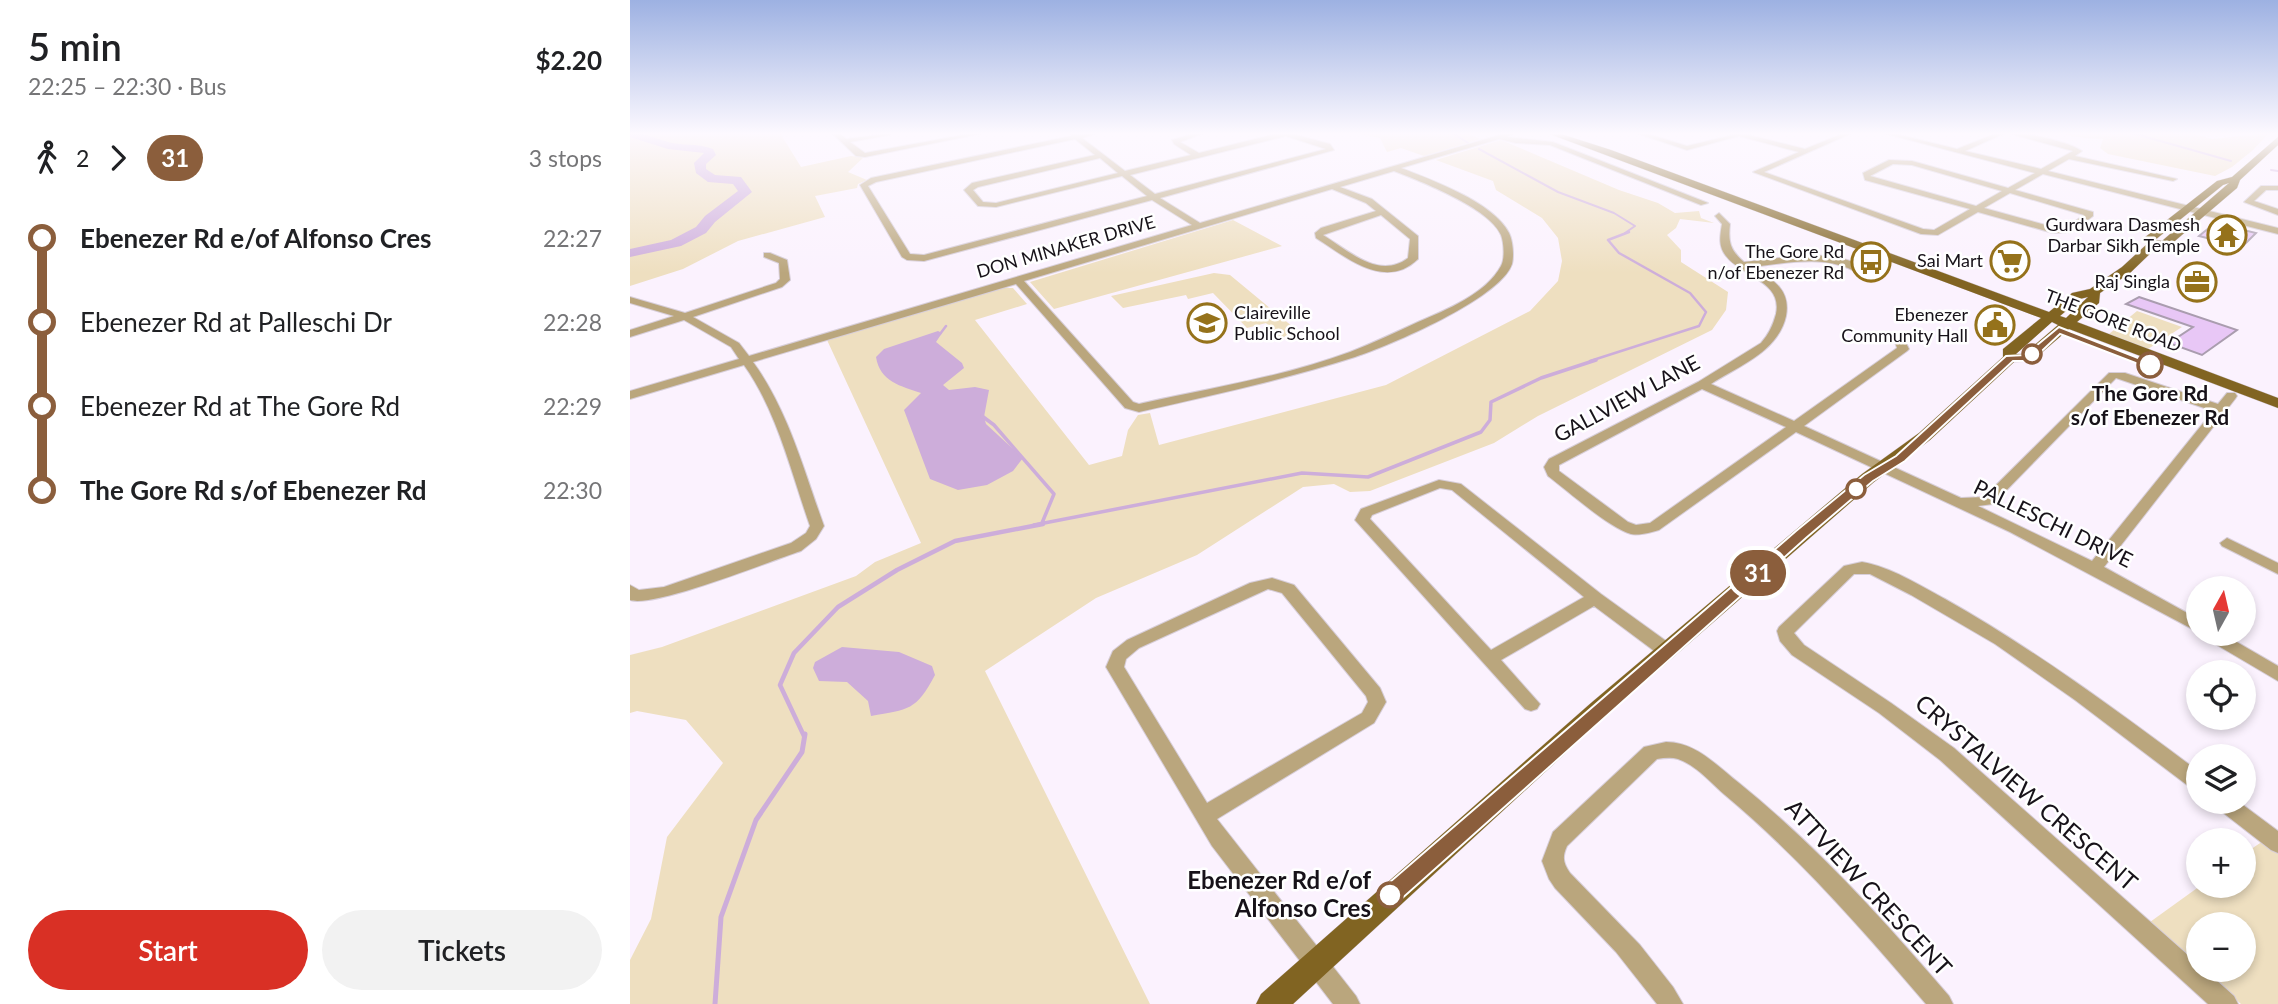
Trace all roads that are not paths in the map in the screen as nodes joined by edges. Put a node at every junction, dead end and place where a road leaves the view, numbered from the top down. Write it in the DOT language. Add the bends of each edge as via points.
graph roads {
  1 [pos="2235,179"];
  2 [pos="875,180"];
  3 [pos="997,180"];
  4 [pos="1100,180"];
  5 [pos="1132,180"];
  6 [pos="1221,180"];
  7 [pos="1353,180"];
  8 [pos="1424,180"];
  9 [pos="1645,180"];
  10 [pos="1681,180"];
  11 [pos="1779,180"];
  12 [pos="1874,180"];
  13 [pos="1970,180"];
  14 [pos="2030,180"];
  15 [pos="2074,180"];
  16 [pos="2232,180"];
  17 [pos="1332,186"];
  18 [pos="2278,188"];
  19 [pos="2012,191"];
  20 [pos="1155,198"];
  21 [pos="1704,203"];
  22 [pos="2187,208"];
  23 [pos="1979,210"];
  24 [pos="1381,212"];
  25 [pos="2203,212"];
  26 [pos="2278,212"];
  27 [pos="1719,216"];
  28 [pos="1199,226"];
  29 [pos="2278,231"];
  30 [pos="2154,244"];
  31 [pos="767,256"];
  32 [pos="1741,265"];
  33 [pos="1017,279"];
  34 [pos="1874,279"];
  35 [pos="2094,292"];
  36 [pos="630,300"];
  37 [pos="685,316"];
  38 [pos="2045,320"];
  39 [pos="2062,327"];
  40 [pos="630,334"];
  41 [pos="1899,339"];
  42 [pos="2010,358"];
  43 [pos="746,359"];
  44 [pos="1702,384"];
  45 [pos="630,395"];
  46 [pos="2231,396"];
  47 [pos="2278,403"];
  48 [pos="2220,409"];
  49 [pos="2278,413"];
  50 [pos="1794,427"];
  51 [pos="1884,468"];
  52 [pos="1988,500"];
  53 [pos="1957,503"];
  54 [pos="1995,520"];
  55 [pos="2227,543"];
  56 [pos="2095,568"];
  57 [pos="2278,568"];
  58 [pos="630,590"];
  59 [pos="1595,598"];
  60 [pos="2186,619"];
  61 [pos="2230,646"];
  62 [pos="1667,650"];
  63 [pos="1491,658"];
  64 [pos="2278,674"];
  65 [pos="1531,704"];
  66 [pos="2186,773"];
  67 [pos="2240,814"];
  68 [pos="1204,816"];
  69 [pos="2278,843"];
  70 [pos="1316,963"];
  71 [pos="1271,1004"];
  72 [pos="1348,1004"];
  73 [pos="1671,1004"];
  74 [pos="1941,1004"];
  75 [pos="2226,1004"];
  1 -- 25 [label="main road" via="2234,186"];
  2 -- 20 [label="street" via="864,185 907,257 917,258"];
  3 -- 4 [label="street" via="968,190 981,204 996,205"];
  5 -- 20 [label="street"];
  6 -- 20 [label="street"];
  7 -- 17 [label="street, DON MINAKER DRIVE"];
  8 -- 33 [label="street" via="1496,223 1507,243 1507,265 1485,290 1440,316 1317,366 1139,408 1129,405"];
  9 -- 21 [label="street"];
  10 -- 38 [label="main road, THE GORE ROAD"];
  11 -- 23 [label="street" via="1928,232 1941,232"];
  12 -- 23 [label="street"];
  13 -- 19 [label="street"];
  14 -- 19 [label="street"];
  15 -- 22 [label="street"];
  16 -- 22 [label="main road" via="2220,183"];
  17 -- 24 [label="street" via="1369,201"];
  17 -- 28 [label="street, DON MINAKER DRIVE"];
  18 -- 26 [label="street" via="2263,188 2248,202"];
  19 -- 23 [label="street"];
  19 -- 23 [label="street" via="2090,214 2069,230 2060,231"];
  20 -- 28 [label="street"];
  22 -- 25 [label="street"];
  22 -- 30 [label="main road" via="2148,240"];
  24 -- 24 [label="street" via="1324,230 1319,236 1371,267 1395,270 1413,259 1415,238"];
  25 -- 29 [label="street"];
  25 -- 30 [label="main road" via="2165,244"];
  27 -- 32 [label="street, GALLVIEW LANE" via="1726,224 1725,247"];
  28 -- 33 [label="street, DON MINAKER DRIVE"];
  30 -- 35 [label="main road"];
  31 -- 37 [label="street" via="784,262 785,281"];
  32 -- 34 [label="street" via="1838,258 1862,267"];
  32 -- 44 [label="street, GALLVIEW LANE" via="1779,290 1785,309 1771,340"];
  33 -- 43 [label="street, DON MINAKER DRIVE"];
  35 -- 38 [label="main road" via="2076,296"];
  35 -- 39 [label="main road" via="2095,300"];
  36 -- 37 [label="street"];
  37 -- 40 [label="street"];
  37 -- 43 [label="street" via="736,345"];
  38 -- 39 [label="main road, THE GORE ROAD"];
  38 -- 42 [label="main road" via="2008,352"];
  39 -- 42 [label="main road" via="2027,358"];
  39 -- 46 [label="main road, THE GORE ROAD"];
  39 -- 47 [label="main road, THE GORE ROAD"];
  41 -- 50 [label="street" via="1903,349"];
  42 -- 51 [label="main road" via="1941,424"];
  43 -- 45 [label="street, DON MINAKER DRIVE"];
  43 -- 58 [label="street" via="775,410 817,526 796,547 665,592 636,596"];
  44 -- 50 [label="street, PALLESCHI DRIVE"];
  44 -- 50 [label="street, GALLVIEW LANE" via="1554,461 1553,473 1623,525 1647,530"];
  46 -- 48 [label="street"];
  46 -- 49 [label="main road, THE GORE ROAD"];
  48 -- 52 [label="street" via="2113,375"];
  48 -- 56 [label="street"];
  50 -- 51 [label="street, PALLESCHI DRIVE"];
  51 -- 53 [label="street, PALLESCHI DRIVE"];
  51 -- 62 [label="main road"];
  52 -- 53 [label="street"];
  52 -- 54 [label="street"];
  53 -- 54 [label="street, PALLESCHI DRIVE"];
  54 -- 56 [label="street, PALLESCHI DRIVE"];
  55 -- 57 [label="street"];
  56 -- 60 [label="street, PALLESCHI DRIVE"];
  59 -- 62 [label="street"];
  59 -- 63 [label="street"];
  59 -- 63 [label="street" via="1456,487 1439,484 1366,512 1362,520"];
  61 -- 64 [label="street"];
  62 -- 70 [label="main road"];
  63 -- 65 [label="street"];
  66 -- 75 [label="street, CRYSTALVIEW CRESCENT" via="2042,668 1874,569 1849,570 1785,631 1798,650 1904,722 1995,794"];
  67 -- 69 [label="street"];
  68 -- 68 [label="street" via="1368,718 1377,702 1282,585 1256,587 1133,644 1115,661"];
  68 -- 70 [label="street"];
  70 -- 71 [label="main road"];
  70 -- 72 [label="street"];
  73 -- 74 [label="street, ATTVIEW CRESCENT" via="1653,977 1562,882 1553,866 1560,839 1651,753 1666,749 1696,761 1796,844"];
}
